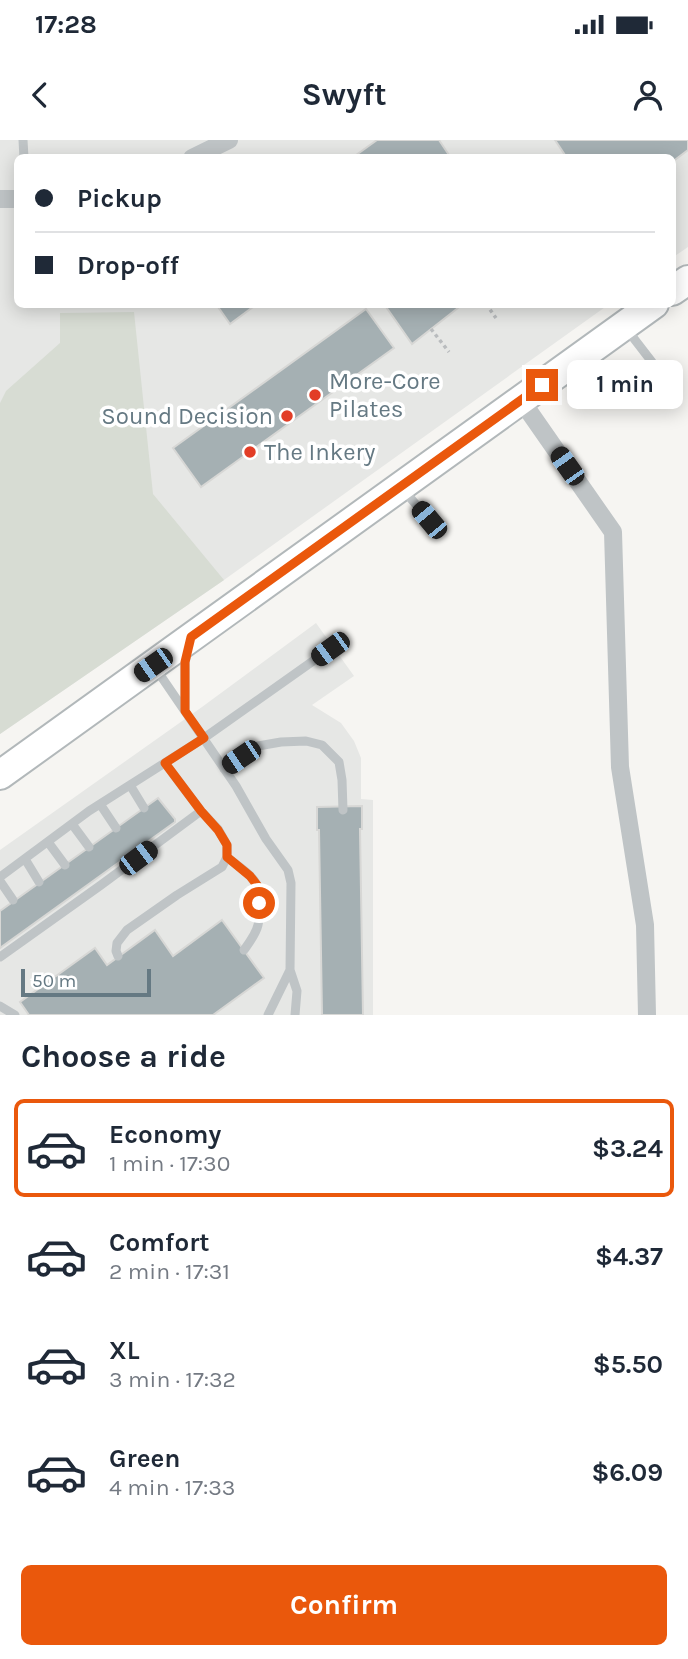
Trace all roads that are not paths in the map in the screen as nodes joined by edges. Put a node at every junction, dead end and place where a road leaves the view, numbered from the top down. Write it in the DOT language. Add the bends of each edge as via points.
graph roads {
  1 [pos="229,140"];
  2 [pos="200,154"];
  3 [pos="649,308"];
  4 [pos="624,326"];
  5 [pos="652,362"];
  6 [pos="521,400"];
  7 [pos="401,487"];
  8 [pos="429,520"];
  9 [pos="191,637"];
  10 [pos="330,649"];
  11 [pos="153,665"];
  12 [pos="185,711"];
  13 [pos="204,738"];
  14 [pos="165,763"];
  15 [pos="224,769"];
  16 [pos="0,775"];
  17 [pos="130,785"];
  18 [pos="100,804"];
  19 [pos="144,808"];
  20 [pos="344,810"];
  21 [pos="201,811"];
  22 [pos="72,824"];
  23 [pos="116,828"];
  24 [pos="48,842"];
  25 [pos="89,847"];
  26 [pos="131,849"];
  27 [pos="227,857"];
  28 [pos="138,858"];
  29 [pos="24,859"];
  30 [pos="65,865"];
  31 [pos="105,870"];
  32 [pos="111,878"];
  33 [pos="0,879"];
  34 [pos="39,882"];
  35 [pos="13,900"];
  36 [pos="244,950"];
  37 [pos="2,953"];
  38 [pos="118,956"];
  39 [pos="290,970"];
  40 [pos="0,1006"];
  41 [pos="15,1015"];
  42 [pos="268,1015"];
  43 [pos="295,1015"];
  44 [pos="647,1015"];
  1 -- 2 [label="street"];
  3 -- 4 [label="main road"];
  4 -- 5 [label="lane"];
  4 -- 6 [label="main road"];
  6 -- 7 [label="main road"];
  6 -- 44 [label="street" via="613,532 620,767 645,925"];
  7 -- 8 [label="lane"];
  7 -- 9 [label="main road"];
  9 -- 11 [label="main road"];
  9 -- 12 [label="lane" via="185,662"];
  10 -- 13 [label="lane"];
  11 -- 12 [label="lane"];
  11 -- 16 [label="main road"];
  12 -- 13 [label="lane"];
  13 -- 14 [label="lane"];
  13 -- 15 [label="lane"];
  14 -- 17 [label="lane"];
  14 -- 21 [label="lane"];
  15 -- 20 [label="lane" via="258,746 306,741 321,745 338,762"];
  15 -- 39 [label="lane" via="288,870"];
  17 -- 18 [label="lane"];
  17 -- 19 [label="lane"];
  18 -- 22 [label="lane"];
  18 -- 23 [label="lane"];
  21 -- 27 [label="lane" via="227,845"];
  21 -- 28 [label="lane" via="160,835"];
  22 -- 24 [label="lane"];
  22 -- 25 [label="lane"];
  24 -- 29 [label="lane"];
  24 -- 30 [label="lane"];
  26 -- 28 [label="lane"];
  27 -- 36 [label="lane" via="257,885 258,926"];
  27 -- 38 [label="lane" via="222,867 127,930 117,943"];
  28 -- 32 [label="lane"];
  29 -- 33 [label="lane"];
  29 -- 34 [label="lane"];
  31 -- 32 [label="lane"];
  32 -- 37 [label="lane" via="82,893"];
  33 -- 35 [label="lane"];
  39 -- 42 [label="lane"];
  39 -- 43 [label="lane" via="297,991"];
  40 -- 41 [label="lane"];
}
